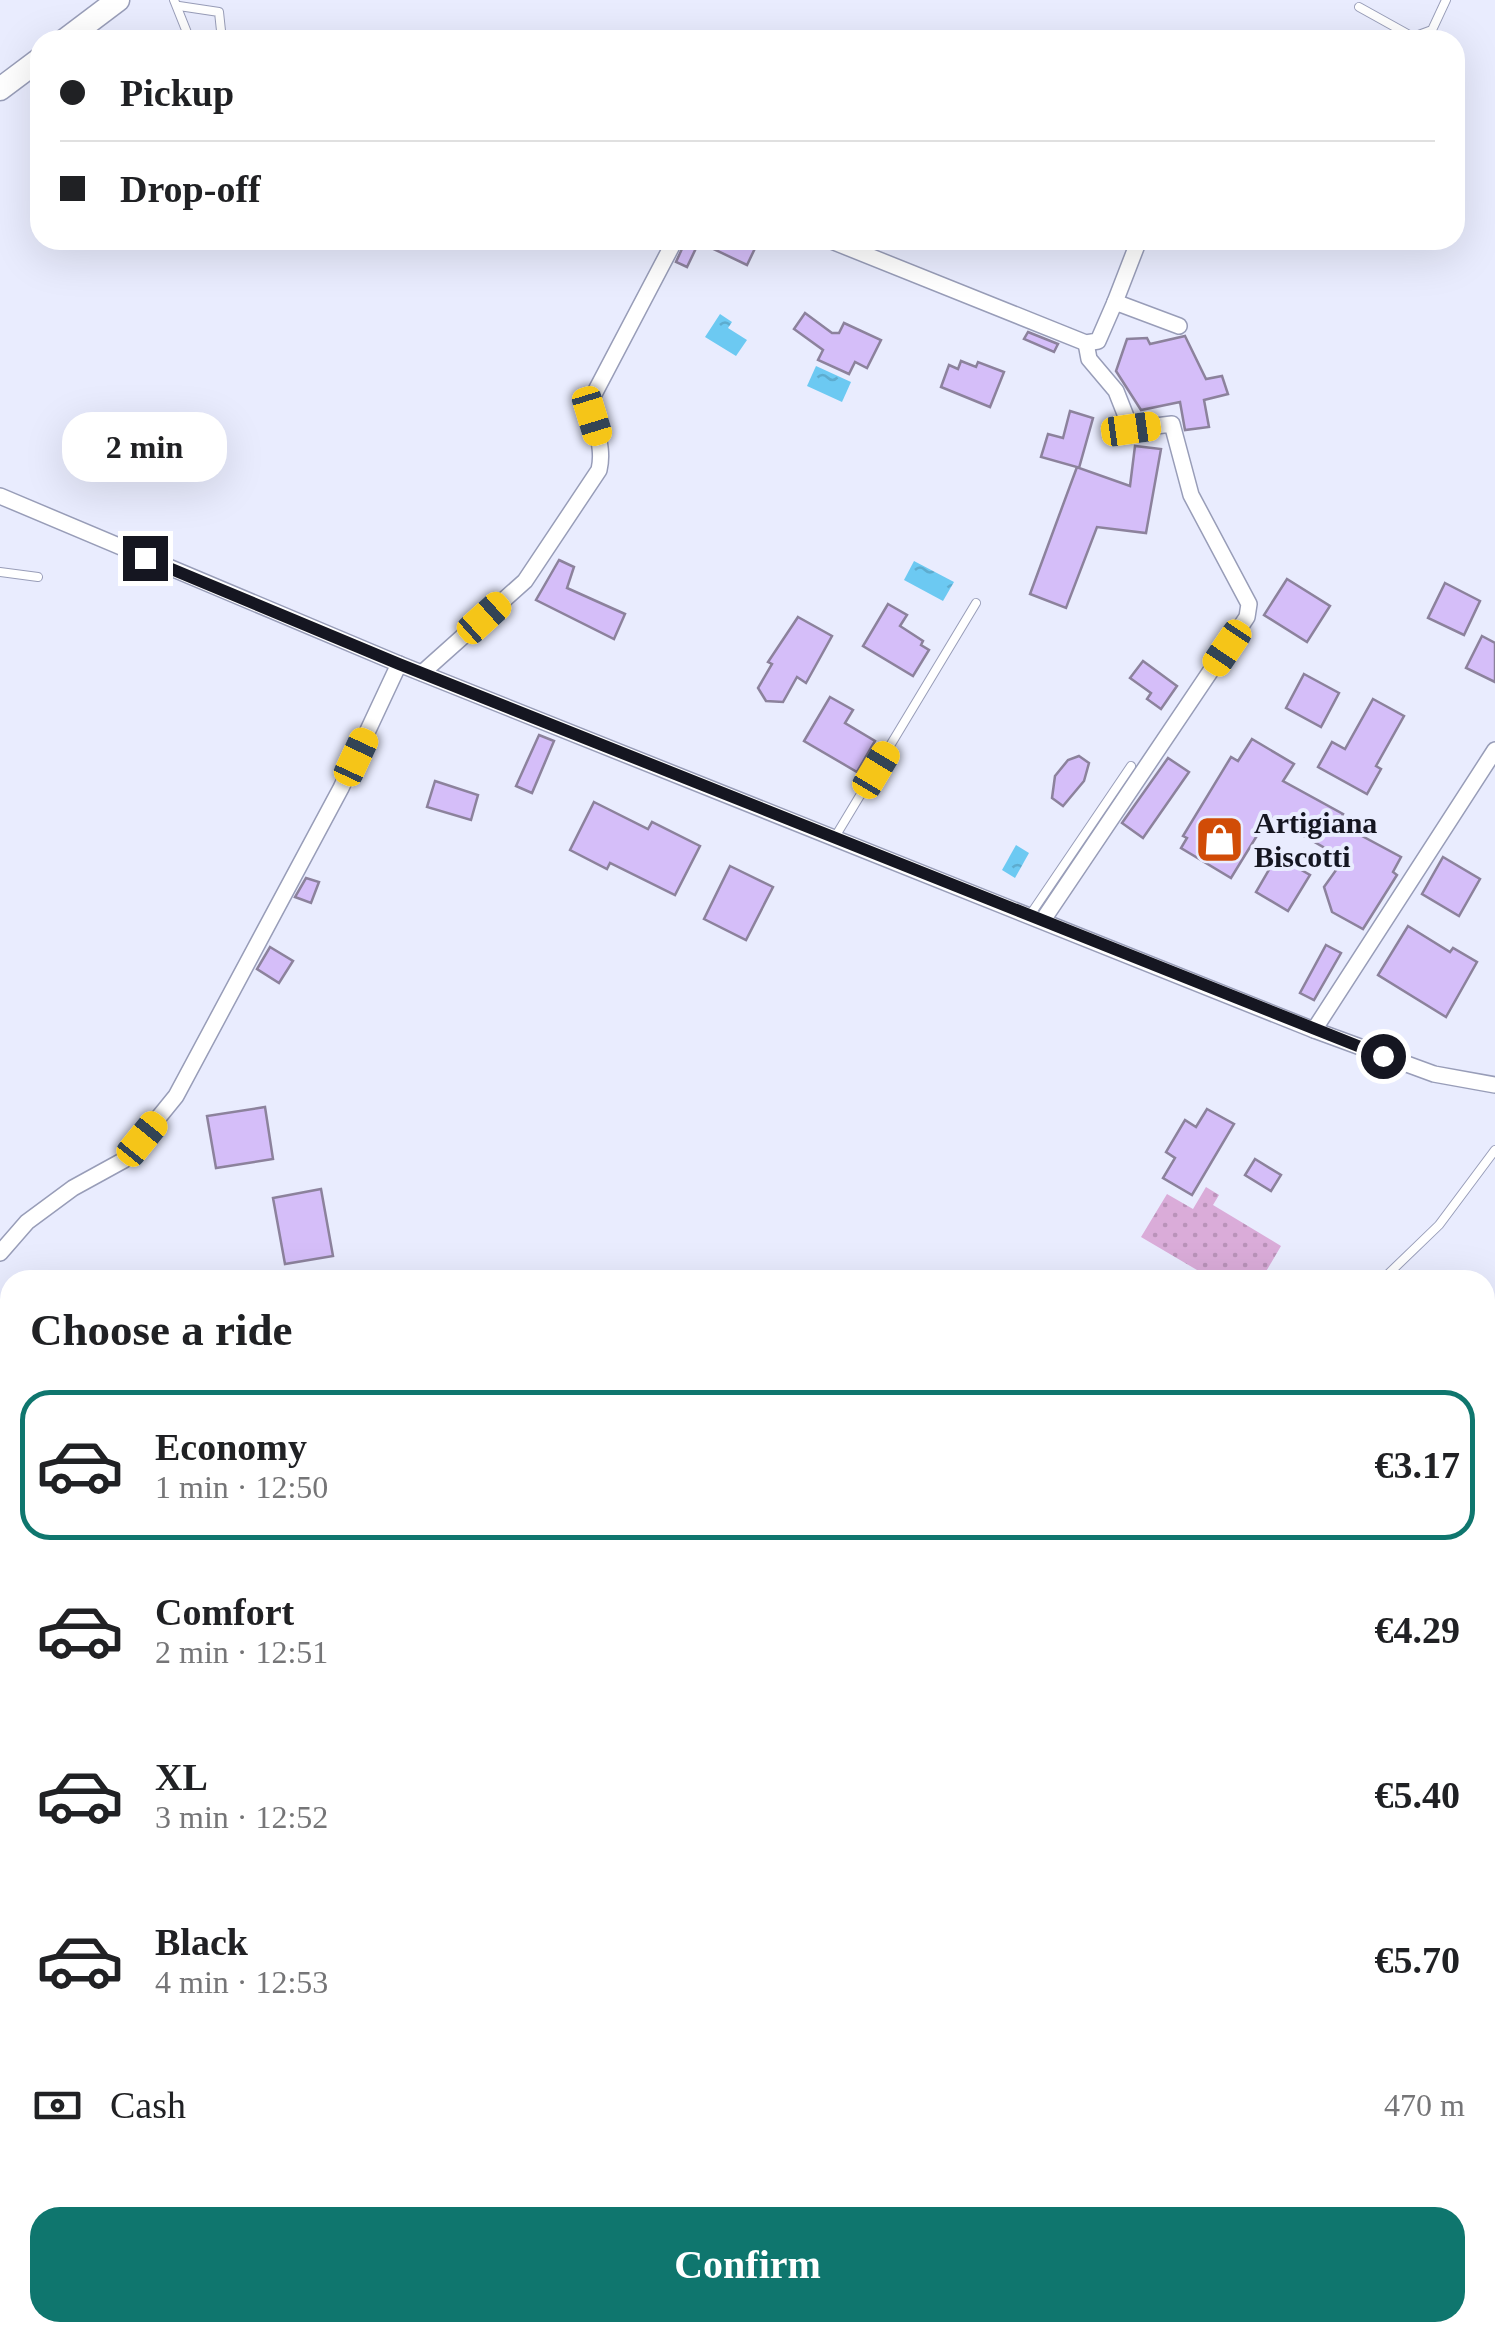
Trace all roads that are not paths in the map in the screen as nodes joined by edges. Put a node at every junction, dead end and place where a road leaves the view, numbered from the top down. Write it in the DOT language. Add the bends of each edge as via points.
graph roads {
  1 [pos="118,0"];
  2 [pos="1446,0"];
  3 [pos="177,3"];
  4 [pos="1360,7"];
  5 [pos="78,30"];
  6 [pos="186,30"];
  7 [pos="221,30"];
  8 [pos="1401,30"];
  9 [pos="1432,30"];
  10 [pos="30,66"];
  11 [pos="0,89"];
  12 [pos="670,250"];
  13 [pos="854,250"];
  14 [pos="1135,250"];
  15 [pos="1115,302"];
  16 [pos="1179,326"];
  17 [pos="1086,342"];
  18 [pos="0,496"];
  19 [pos="0,572"];
  20 [pos="38,578"];
  21 [pos="976,603"];
  22 [pos="399,664"];
  23 [pos="422,672"];
  24 [pos="1495,750"];
  25 [pos="1131,766"];
  26 [pos="836,838"];
  27 [pos="1037,918"];
  28 [pos="1314,1030"];
  29 [pos="1495,1084"];
  30 [pos="1495,1150"];
  31 [pos="0,1253"];
  32 [pos="1392,1270"];
  1 -- 5 [label="street"];
  2 -- 9 [label="lane"];
  3 -- 6 [label="lane"];
  3 -- 7 [label="lane" via="220,12"];
  4 -- 8 [label="lane"];
  10 -- 11 [label="street"];
  12 -- 23 [label="street" via="592,398 600,470 525,581"];
  13 -- 17 [label="street"];
  14 -- 15 [label="street"];
  15 -- 16 [label="street"];
  15 -- 17 [label="street" via="1098,341"];
  17 -- 27 [label="street" via="1088,359 1116,391 1131,429 1172,424 1192,495 1249,604 1248,617"];
  18 -- 22 [label="street"];
  19 -- 20 [label="lane"];
  21 -- 26 [label="lane"];
  22 -- 23 [label="street"];
  22 -- 31 [label="street" via="341,788 176,1096 124,1160 27,1222"];
  23 -- 26 [label="street"];
  24 -- 28 [label="street"];
  25 -- 27 [label="lane"];
  26 -- 27 [label="street"];
  27 -- 28 [label="street"];
  28 -- 29 [label="street" via="1434,1074"];
  30 -- 32 [label="lane" via="1438,1225"];
}
